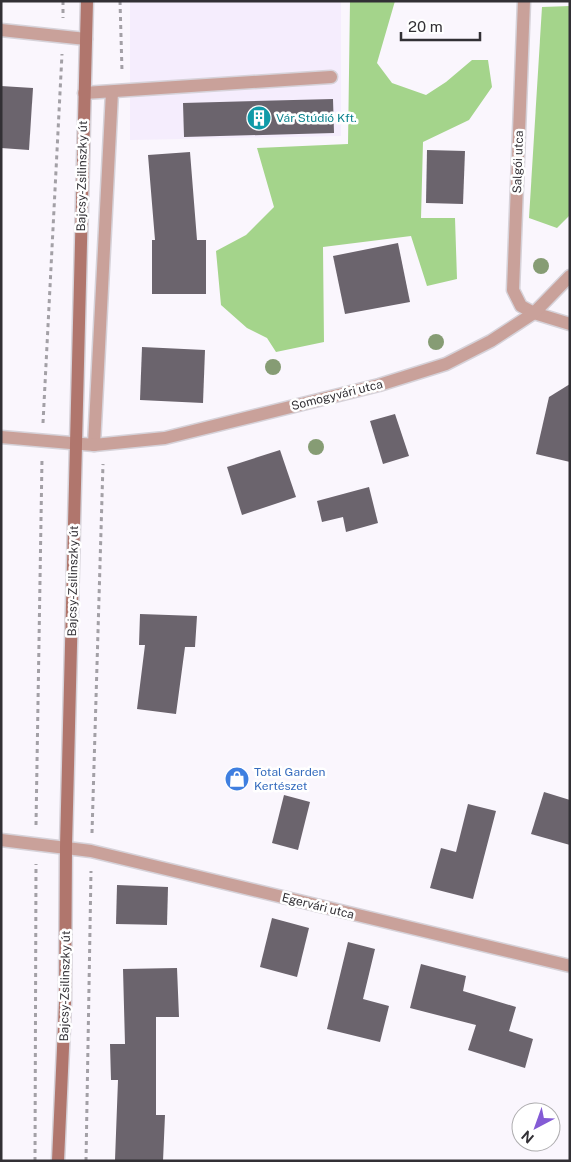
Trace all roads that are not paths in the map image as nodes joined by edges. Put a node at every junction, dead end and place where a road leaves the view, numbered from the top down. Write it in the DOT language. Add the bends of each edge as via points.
graph roads {
  1 [pos="87,1"];
  2 [pos="524,1"];
  3 [pos="1,30"];
  4 [pos="86,39"];
  5 [pos="331,76"];
  6 [pos="112,92"];
  7 [pos="84,94"];
  8 [pos="570,276"];
  9 [pos="534,313"];
  10 [pos="570,324"];
  11 [pos="1,437"];
  12 [pos="76,444"];
  13 [pos="94,444"];
  14 [pos="1,840"];
  15 [pos="66,847"];
  16 [pos="570,966"];
  17 [pos="58,1161"];
  1 -- 4 [label="main road, Bajcsy-Zsilinszky út"];
  2 -- 9 [label="street, Salgói utca" via="513,290 521,306"];
  3 -- 4 [label="street"];
  4 -- 7 [label="main road, Bajcsy-Zsilinszky út"];
  5 -- 6 [label="street"];
  6 -- 7 [label="street"];
  6 -- 13 [label="street"];
  7 -- 12 [label="main road, Bajcsy-Zsilinszky út"];
  8 -- 9 [label="street, Somogyvári utca"];
  9 -- 10 [label="street"];
  9 -- 13 [label="street, Somogyvári utca" via="491,341 446,364 379,386 164,438"];
  11 -- 12 [label="street, Somogyvári utca"];
  12 -- 13 [label="street, Somogyvári utca"];
  12 -- 15 [label="main road, Bajcsy-Zsilinszky út"];
  14 -- 15 [label="street, Egervári utca"];
  15 -- 16 [label="street, Egervári utca"];
  15 -- 17 [label="main road, Bajcsy-Zsilinszky út" via="66,1003"];
}
